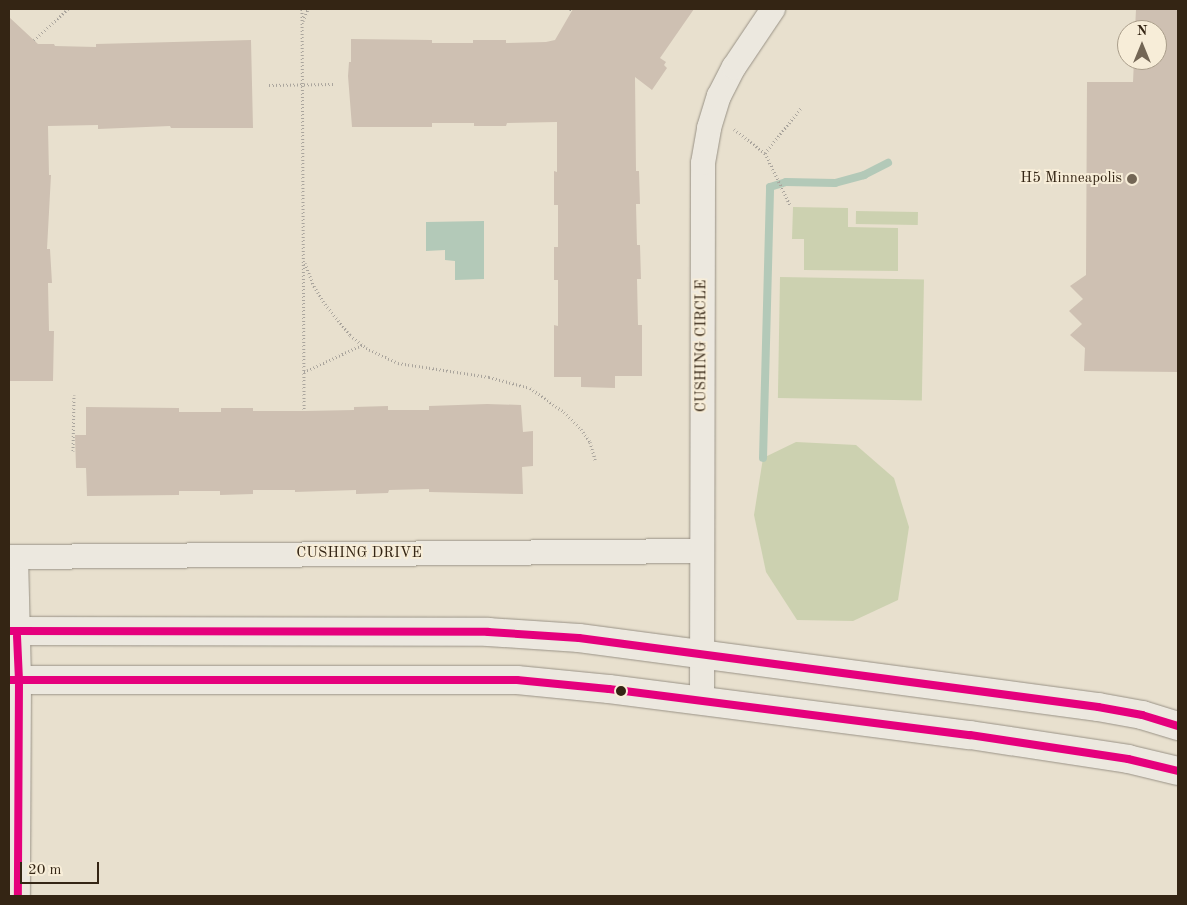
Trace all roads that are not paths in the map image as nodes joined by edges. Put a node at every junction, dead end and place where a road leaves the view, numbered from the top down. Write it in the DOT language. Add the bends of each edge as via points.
graph roads {
  1 [pos="773,9"];
  2 [pos="702,551"];
  3 [pos="12,557"];
  4 [pos="702,654"];
  5 [pos="14,656"];
  6 [pos="702,701"];
  7 [pos="1178,726"];
  8 [pos="1178,771"];
  9 [pos="18,896"];
  1 -- 2 [label="street, CUSHING CIRCLE" via="734,67 719,96 703,163"];
  2 -- 3 [label="street, CUSHING DRIVE"];
  2 -- 4 [label="street, CUSHING CIRCLE"];
  3 -- 5 [label="street"];
  4 -- 5 [label="street" via="579,638 488,632"];
  4 -- 6 [label="street, CUSHING CIRCLE"];
  4 -- 7 [label="street" via="1098,708 1142,715"];
  5 -- 6 [label="street" via="517,680"];
  5 -- 9 [label="street"];
  6 -- 8 [label="street" via="970,735 1128,759"];
}
